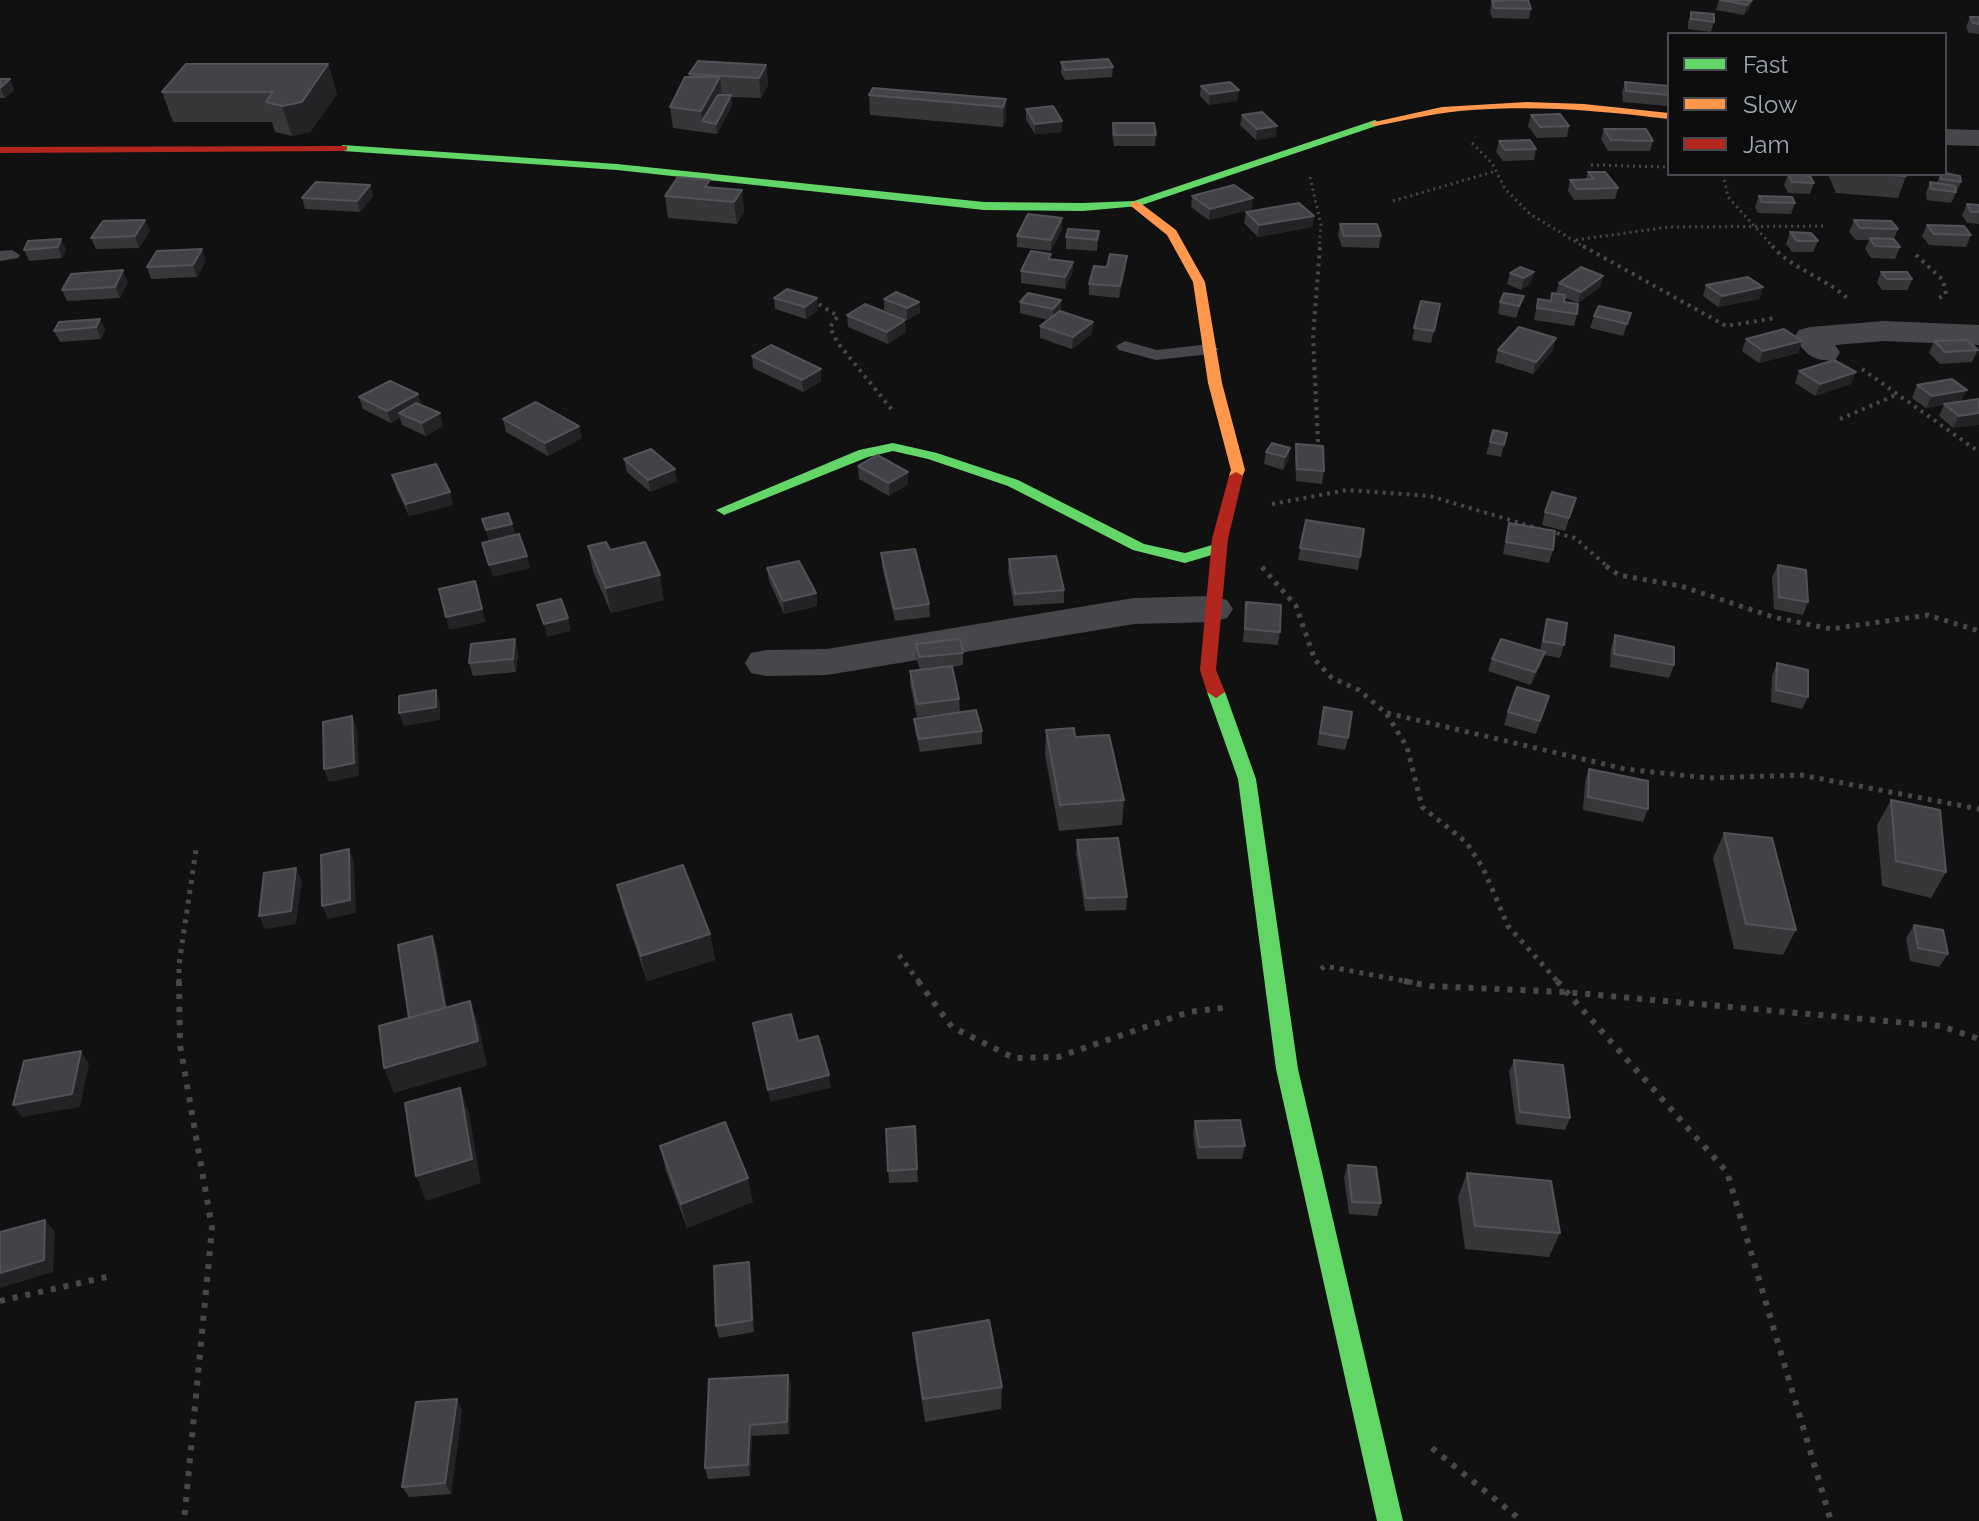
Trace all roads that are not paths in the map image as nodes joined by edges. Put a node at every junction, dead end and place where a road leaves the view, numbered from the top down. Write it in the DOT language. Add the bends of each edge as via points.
graph roads {
  1 [pos="1667,116"];
  2 [pos="1947,137"];
  3 [pos="1979,138"];
  4 [pos="0,150"];
  5 [pos="1135,204"];
  6 [pos="1979,335"];
  7 [pos="1125,346"];
  8 [pos="1210,349"];
  9 [pos="1824,352"];
  10 [pos="724,510"];
  11 [pos="1220,541"];
  12 [pos="1213,609"];
  13 [pos="766,663"];
  14 [pos="1390,1521"];
  1 -- 5 [label="street" via="1601,107 1443,110 1357,127"];
  2 -- 3 [label="street"];
  4 -- 5 [label="street" via="348,148 617,167 984,206"];
  5 -- 8 [label="street" via="1172,233 1199,282"];
  6 -- 9 [label="street" via="1884,331 1810,337"];
  7 -- 8 [label="lane" via="1156,355"];
  8 -- 11 [label="street" via="1238,470"];
  10 -- 11 [label="street" via="864,453 893,447 1013,483 1139,547 1185,558"];
  11 -- 12 [label="street"];
  12 -- 13 [label="street" via="1134,611 827,662"];
  12 -- 14 [label="street" via="1208,670 1247,779 1287,1069"];
}
